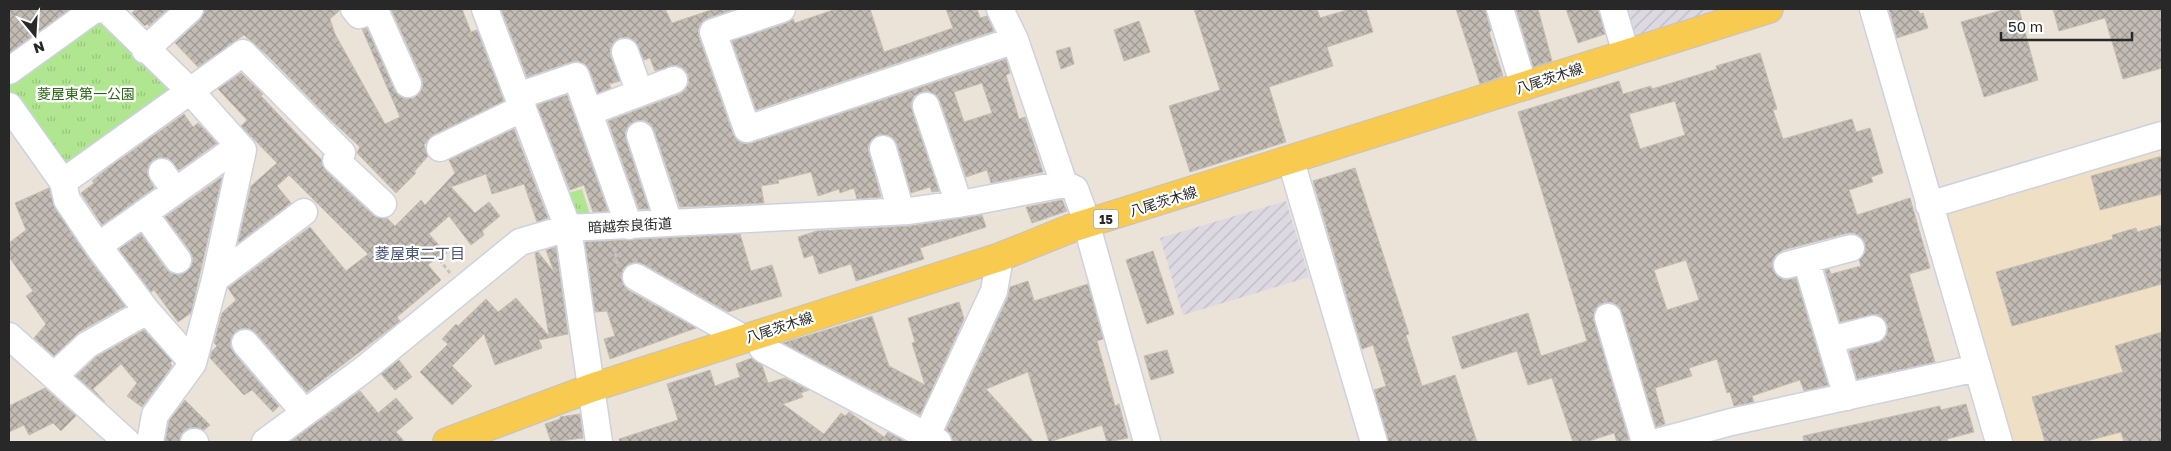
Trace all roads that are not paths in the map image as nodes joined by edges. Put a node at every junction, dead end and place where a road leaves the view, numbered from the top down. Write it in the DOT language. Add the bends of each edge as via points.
graph roads {
  1 [pos="190,9"];
  2 [pos="369,9"];
  3 [pos="485,9"];
  4 [pos="1000,9"];
  5 [pos="1500,9"];
  6 [pos="1613,9"];
  7 [pos="1770,9"];
  8 [pos="1874,9"];
  9 [pos="777,10"];
  10 [pos="1015,40"];
  11 [pos="146,50"];
  12 [pos="625,52"];
  13 [pos="1626,54"];
  14 [pos="9,71"];
  15 [pos="674,80"];
  16 [pos="408,84"];
  17 [pos="1524,87"];
  18 [pos="191,92"];
  19 [pos="640,93"];
  20 [pos="521,102"];
  21 [pos="9,106"];
  22 [pos="926,106"];
  23 [pos="589,112"];
  24 [pos="640,135"];
  25 [pos="2162,135"];
  26 [pos="240,146"];
  27 [pos="440,148"];
  28 [pos="883,149"];
  29 [pos="1291,161"];
  30 [pos="63,182"];
  31 [pos="1064,184"];
  32 [pos="383,204"];
  33 [pos="959,204"];
  34 [pos="1929,205"];
  35 [pos="901,211"];
  36 [pos="304,212"];
  37 [pos="144,213"];
  38 [pos="670,224"];
  39 [pos="1087,224"];
  40 [pos="620,226"];
  41 [pos="568,228"];
  42 [pos="98,246"];
  43 [pos="1851,248"];
  44 [pos="1000,257"];
  45 [pos="178,260"];
  46 [pos="636,277"];
  47 [pos="215,279"];
  48 [pos="148,311"];
  49 [pos="1608,317"];
  50 [pos="1873,329"];
  51 [pos="9,336"];
  52 [pos="749,336"];
  53 [pos="1830,340"];
  54 [pos="245,343"];
  55 [pos="193,363"];
  56 [pos="1977,368"];
  57 [pos="54,376"];
  58 [pos="591,388"];
  59 [pos="1847,397"];
  60 [pos="305,413"];
  61 [pos="928,440"];
  62 [pos="127,442"];
  63 [pos="150,442"];
  64 [pos="265,442"];
  65 [pos="448,442"];
  66 [pos="599,442"];
  67 [pos="1147,442"];
  68 [pos="1374,442"];
  69 [pos="1646,442"];
  70 [pos="1657,442"];
  71 [pos="1999,442"];
  1 -- 11 [label="street"];
  2 -- 16 [label="street"];
  3 -- 20 [label="street"];
  4 -- 10 [label="street"];
  5 -- 17 [label="street"];
  6 -- 13 [label="street"];
  7 -- 13 [label="main road, 八尾茨木線 / 15"];
  8 -- 34 [label="street"];
  9 -- 10 [label="street" via="713,32 747,129"];
  10 -- 31 [label="street"];
  11 -- 14 [label="street" via="107,10 95,9"];
  11 -- 18 [label="street"];
  12 -- 19 [label="street"];
  13 -- 17 [label="main road, 八尾茨木線 / 15"];
  15 -- 19 [label="street"];
  17 -- 29 [label="main road, 八尾茨木線 / 15"];
  18 -- 26 [label="street"];
  18 -- 30 [label="street"];
  18 -- 32 [label="street" via="244,53 342,153 336,160"];
  19 -- 23 [label="street"];
  20 -- 23 [label="street" via="576,76"];
  20 -- 27 [label="street"];
  20 -- 41 [label="street"];
  21 -- 30 [label="street"];
  22 -- 33 [label="street"];
  23 -- 40 [label="street"];
  24 -- 38 [label="street"];
  25 -- 34 [label="street"];
  26 -- 37 [label="street" via="168,182"];
  26 -- 47 [label="street" via="243,150"];
  28 -- 35 [label="street"];
  29 -- 39 [label="main road, 八尾茨木線 / 15"];
  29 -- 68 [label="street"];
  30 -- 42 [label="street" via="66,200"];
  31 -- 33 [label="street, 暗越奈良街道"];
  31 -- 39 [label="street" via="1075,189"];
  33 -- 35 [label="street, 暗越奈良街道"];
  34 -- 56 [label="street"];
  35 -- 38 [label="street, 暗越奈良街道"];
  36 -- 47 [label="street"];
  37 -- 42 [label="street"];
  37 -- 45 [label="street"];
  38 -- 40 [label="street, 暗越奈良街道"];
  39 -- 44 [label="main road, 八尾茨木線 / 15"];
  39 -- 67 [label="street"];
  40 -- 41 [label="street, 暗越奈良街道"];
  41 -- 58 [label="street"];
  41 -- 60 [label="street, 暗越奈良街道" via="520,242"];
  42 -- 48 [label="street"];
  43 -- 53 [label="street" via="1797,262"];
  44 -- 52 [label="main road, 八尾茨木線 / 15"];
  44 -- 61 [label="street" via="994,291"];
  46 -- 52 [label="street"];
  47 -- 55 [label="street"];
  48 -- 55 [label="street"];
  48 -- 57 [label="street" via="87,345"];
  49 -- 69 [label="street"];
  50 -- 53 [label="street"];
  51 -- 57 [label="street"];
  52 -- 58 [label="main road, 八尾茨木線 / 15"];
  52 -- 61 [label="street" via="763,349"];
  53 -- 59 [label="street"];
  54 -- 60 [label="street"];
  55 -- 63 [label="street" via="155,415"];
  56 -- 59 [label="street"];
  56 -- 71 [label="street"];
  57 -- 62 [label="street"];
  58 -- 65 [label="main road, 八尾茨木線 / 15"];
  58 -- 66 [label="street"];
  59 -- 70 [label="street"];
  60 -- 64 [label="street, 暗越奈良街道"];
}
